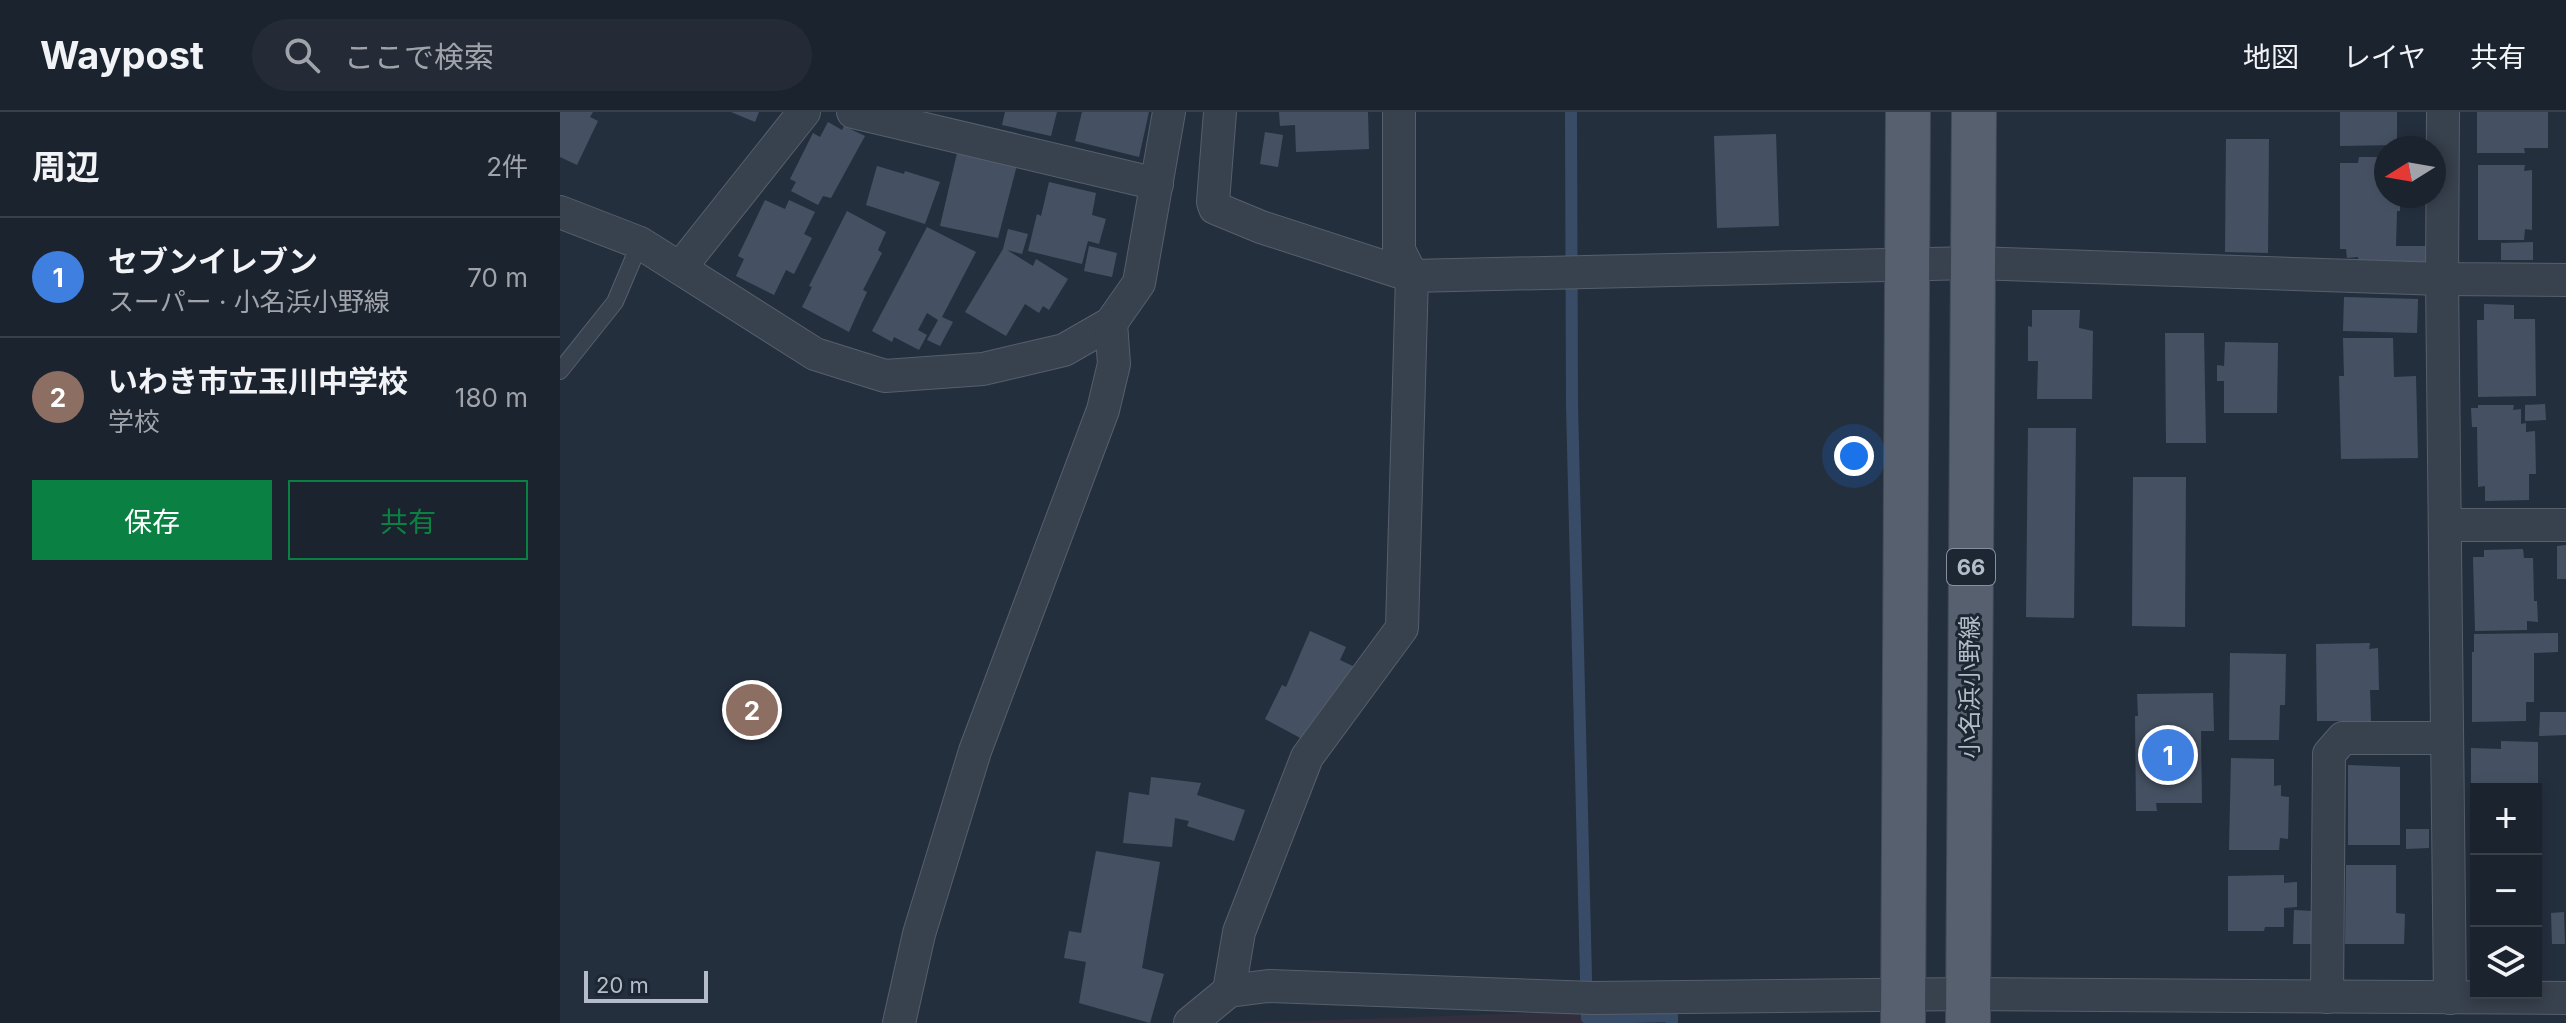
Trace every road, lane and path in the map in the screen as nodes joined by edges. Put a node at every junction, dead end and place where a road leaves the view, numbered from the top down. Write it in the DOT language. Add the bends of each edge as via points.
graph roads {
  1 [pos="804,112"];
  2 [pos="853,112"];
  3 [pos="1169,112"];
  4 [pos="1220,112"];
  5 [pos="1399,112"];
  6 [pos="1908,112"];
  7 [pos="1974,112"];
  8 [pos="2443,112"];
  9 [pos="1157,184"];
  10 [pos="560,212"];
  11 [pos="640,243"];
  12 [pos="1973,263"];
  13 [pos="1908,266"];
  14 [pos="680,268"];
  15 [pos="1412,276"];
  16 [pos="2442,279"];
  17 [pos="2566,280"];
  18 [pos="1111,323"];
  19 [pos="560,371"];
  20 [pos="2445,525"];
  21 [pos="2566,525"];
  22 [pos="2447,738"];
  23 [pos="1229,991"];
  24 [pos="2327,997"];
  25 [pos="2450,998"];
  26 [pos="2566,998"];
  27 [pos="1968,1008"];
  28 [pos="1903,1010"];
  29 [pos="899,1023"];
  30 [pos="1190,1023"];
  1 -- 14 [label="street"];
  2 -- 9 [label="street"];
  3 -- 9 [label="street"];
  4 -- 15 [label="street" via="1215,208"];
  5 -- 15 [label="street" via="1399,250"];
  6 -- 13 [label="main road"];
  7 -- 12 [label="main road, 小名浜小野線 / 66"];
  8 -- 16 [label="street"];
  9 -- 18 [label="street" via="1139,283"];
  10 -- 11 [label="street"];
  11 -- 14 [label="street"];
  11 -- 19 [label="lane" via="615,302"];
  12 -- 13 [label="street"];
  12 -- 16 [label="street"];
  12 -- 27 [label="main road, 小名浜小野線 / 66"];
  13 -- 15 [label="street"];
  13 -- 28 [label="main road"];
  14 -- 18 [label="street" via="815,354 885,376 983,369 1064,350"];
  15 -- 23 [label="street" via="1402,628 1307,757 1239,932"];
  16 -- 17 [label="street"];
  16 -- 20 [label="street"];
  18 -- 29 [label="street" via="1114,364 1103,410 975,751 919,934"];
  20 -- 21 [label="street"];
  20 -- 22 [label="street"];
  22 -- 24 [label="street" via="2343,738 2329,754"];
  22 -- 25 [label="street"];
  23 -- 28 [label="street" via="1268,986"];
  23 -- 30 [label="street"];
  24 -- 25 [label="street"];
  24 -- 27 [label="street"];
  25 -- 26 [label="street"];
  27 -- 28 [label="street"];
}
